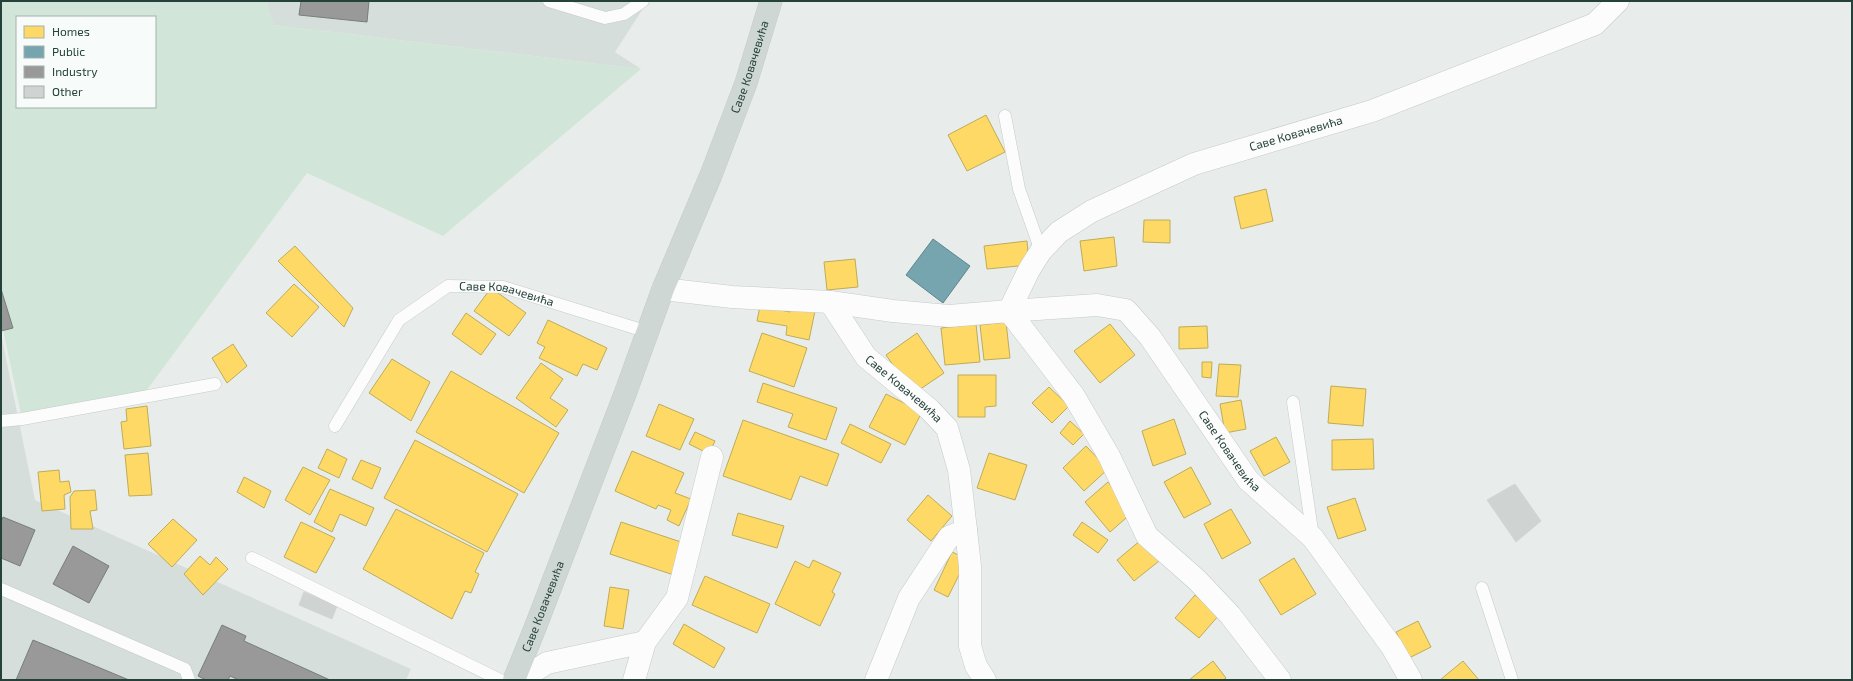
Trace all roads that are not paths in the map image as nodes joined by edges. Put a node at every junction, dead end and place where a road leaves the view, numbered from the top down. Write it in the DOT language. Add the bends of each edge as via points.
graph roads {
  1 [pos="549,1"];
  2 [pos="624,1"];
  3 [pos="772,1"];
  4 [pos="1618,1"];
  5 [pos="640,3"];
  6 [pos="1005,116"];
  7 [pos="1041,251"];
  8 [pos="664,289"];
  9 [pos="830,302"];
  10 [pos="1009,311"];
  11 [pos="648,332"];
  12 [pos="215,384"];
  13 [pos="1293,402"];
  14 [pos="1,420"];
  15 [pos="335,426"];
  16 [pos="712,457"];
  17 [pos="966,530"];
  18 [pos="1313,538"];
  19 [pos="252,558"];
  20 [pos="1482,588"];
  21 [pos="1,589"];
  22 [pos="645,642"];
  23 [pos="189,680"];
  24 [pos="500,680"];
  25 [pos="514,680"];
  26 [pos="520,680"];
  27 [pos="634,680"];
  28 [pos="876,680"];
  29 [pos="985,680"];
  30 [pos="1280,680"];
  31 [pos="1411,680"];
  32 [pos="1512,680"];
  1 -- 5 [label="lane" via="605,18 624,14"];
  2 -- 5 [label="lane"];
  3 -- 8 [label="main road, Саве Ковачевића" via="746,83"];
  4 -- 7 [label="street, Саве Ковачевића" via="1595,24 1372,111 1194,164 1092,211 1059,232"];
  6 -- 7 [label="lane" via="1018,189"];
  7 -- 10 [label="street, Саве Ковачевића"];
  8 -- 9 [label="street, Саве Ковачевића" via="732,297"];
  8 -- 11 [label="main road, Саве Ковачевића"];
  9 -- 10 [label="street, Саве Ковачевића" via="949,316"];
  9 -- 17 [label="street, Саве Ковачевића" via="866,357 948,428 959,470"];
  10 -- 18 [label="street, Саве Ковачевића" via="1097,304 1126,310 1150,337 1248,480"];
  10 -- 30 [label="street" via="1074,396 1109,456 1147,536 1197,580 1230,615"];
  11 -- 15 [label="lane, Саве Ковачевића" via="503,287 448,286 399,320"];
  11 -- 25 [label="main road, Саве Ковачевића"];
  12 -- 14 [label="lane"];
  13 -- 18 [label="lane"];
  16 -- 22 [label="street" via="677,598"];
  17 -- 28 [label="street" via="949,537 909,598"];
  17 -- 29 [label="street, Саве Ковачевића" via="970,566 970,646 976,666"];
  18 -- 31 [label="street, Саве Ковачевића" via="1392,648"];
  19 -- 24 [label="lane"];
  20 -- 32 [label="lane"];
  21 -- 23 [label="lane" via="185,669"];
  22 -- 26 [label="street, Саве Ковачевића" via="547,663"];
  22 -- 27 [label="street"];
}
